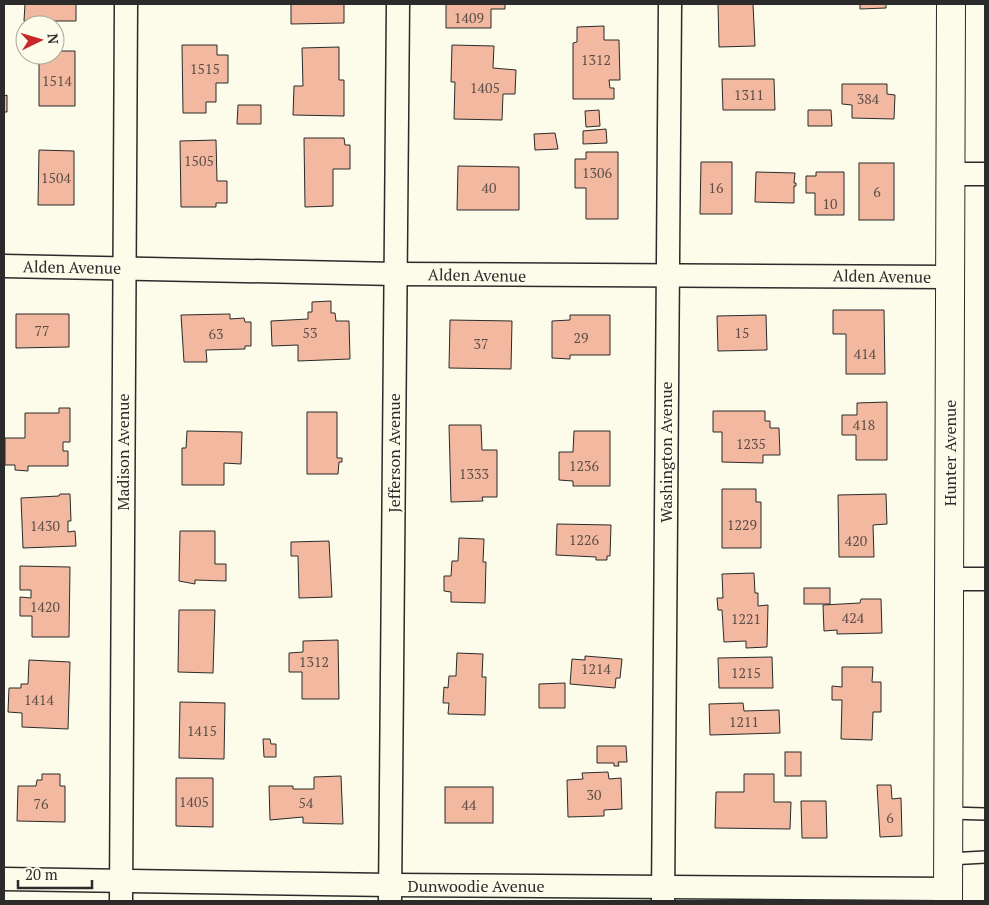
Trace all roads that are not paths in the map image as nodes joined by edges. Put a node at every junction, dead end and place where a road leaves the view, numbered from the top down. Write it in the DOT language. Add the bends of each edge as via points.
graph roads {
  1 [pos="126,4"];
  2 [pos="398,4"];
  3 [pos="670,4"];
  4 [pos="951,4"];
  5 [pos="950,174"];
  6 [pos="985,174"];
  7 [pos="4,266"];
  8 [pos="124,268"];
  9 [pos="396,274"];
  10 [pos="667,276"];
  11 [pos="950,277"];
  12 [pos="951,579"];
  13 [pos="985,579"];
  14 [pos="949,813"];
  15 [pos="985,814"];
  16 [pos="985,857"];
  17 [pos="948,859"];
  18 [pos="4,879"];
  19 [pos="121,891"];
  20 [pos="390,893"];
  21 [pos="663,894"];
  22 [pos="948,895"];
  1 -- 8 [label="street, Madison Avenue"];
  2 -- 9 [label="street, Jefferson Avenue"];
  3 -- 10 [label="street, Washington Avenue"];
  4 -- 5 [label="street, Hunter Avenue"];
  5 -- 6 [label="street"];
  5 -- 11 [label="street, Hunter Avenue"];
  7 -- 8 [label="street, Alden Avenue"];
  8 -- 9 [label="street, Alden Avenue"];
  8 -- 19 [label="street, Madison Avenue"];
  9 -- 10 [label="street, Alden Avenue"];
  9 -- 20 [label="street, Jefferson Avenue"];
  10 -- 11 [label="street, Alden Avenue"];
  10 -- 21 [label="street, Washington Avenue"];
  11 -- 12 [label="street, Hunter Avenue"];
  12 -- 13 [label="street"];
  12 -- 14 [label="street, Hunter Avenue"];
  14 -- 15 [label="lane"];
  14 -- 17 [label="street, Hunter Avenue"];
  16 -- 17 [label="lane"];
  17 -- 22 [label="street, Hunter Avenue"];
  18 -- 19 [label="street, Dunwoodie Avenue"];
  19 -- 20 [label="street, Dunwoodie Avenue"];
  20 -- 21 [label="street, Dunwoodie Avenue"];
  21 -- 22 [label="street, Dunwoodie Avenue"];
}
